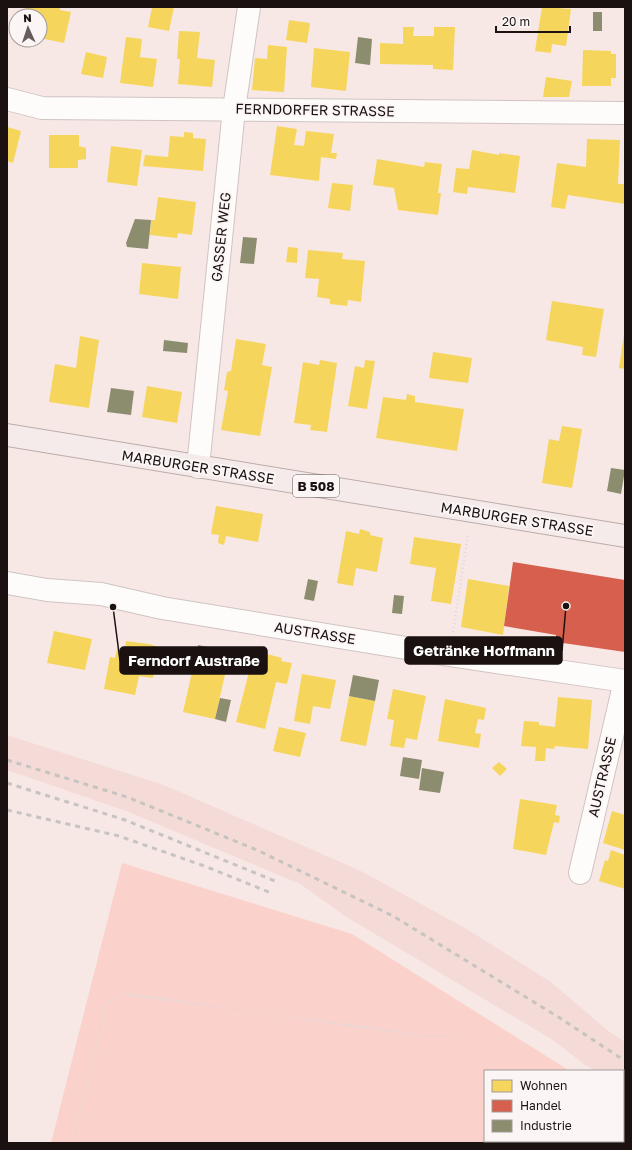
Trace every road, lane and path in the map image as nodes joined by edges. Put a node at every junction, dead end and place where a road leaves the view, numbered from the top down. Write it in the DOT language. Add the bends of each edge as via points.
graph roads {
  1 [pos="249,7"];
  2 [pos="7,99"];
  3 [pos="234,109"];
  4 [pos="625,113"];
  5 [pos="7,435"];
  6 [pos="198,467"];
  7 [pos="472,512"];
  8 [pos="625,536"];
  9 [pos="7,583"];
  10 [pos="449,655"];
  11 [pos="625,681"];
  12 [pos="580,873"];
  13 [pos="453,1036"];
  14 [pos="73,1143"];
  1 -- 3 [label="street, GASSER WEG"];
  2 -- 3 [label="street, FERNDORFER STRASSE" via="42,108"];
  3 -- 4 [label="street, FERNDORFER STRASSE"];
  3 -- 6 [label="street, GASSER WEG"];
  5 -- 6 [label="main road, MARBURGER STRASSE / B 508"];
  6 -- 7 [label="main road, MARBURGER STRASSE / B 508"];
  7 -- 8 [label="main road, MARBURGER STRASSE / B 508"];
  7 -- 10 [label="path"];
  9 -- 10 [label="street, AUSTRASSE" via="47,590 101,594 162,608"];
  10 -- 11 [label="street, AUSTRASSE"];
  11 -- 12 [label="street, AUSTRASSE"];
  13 -- 14 [label="path" via="428,1036 125,994 107,1002"];
}
